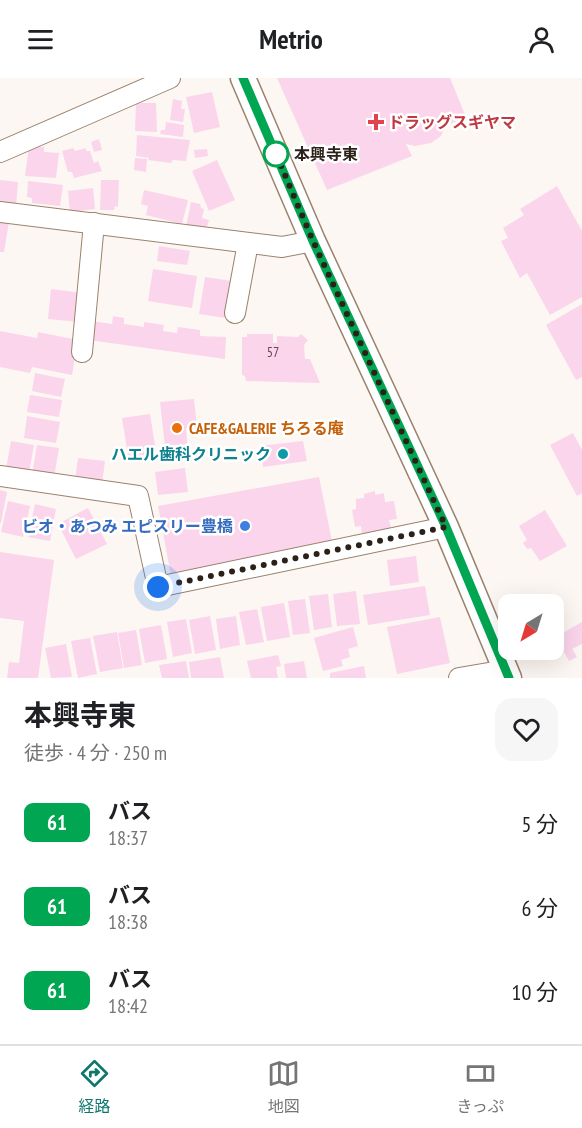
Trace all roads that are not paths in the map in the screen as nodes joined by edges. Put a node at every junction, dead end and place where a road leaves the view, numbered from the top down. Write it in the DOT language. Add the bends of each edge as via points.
graph roads {
  1 [pos="170,78"];
  2 [pos="243,78"];
  3 [pos="0,152"];
  4 [pos="0,212"];
  5 [pos="94,223"];
  6 [pos="313,241"];
  7 [pos="248,243"];
  8 [pos="234,312"];
  9 [pos="82,352"];
  10 [pos="0,476"];
  11 [pos="446,527"];
  12 [pos="508,674"];
  13 [pos="459,678"];
  1 -- 3 [label="street"];
  2 -- 6 [label="street"];
  4 -- 5 [label="street"];
  5 -- 7 [label="street"];
  5 -- 9 [label="street"];
  6 -- 7 [label="street" via="282,247"];
  6 -- 11 [label="street"];
  7 -- 8 [label="street"];
  10 -- 11 [label="street" via="138,496 158,587"];
  11 -- 12 [label="street"];
  12 -- 13 [label="street"];
}
